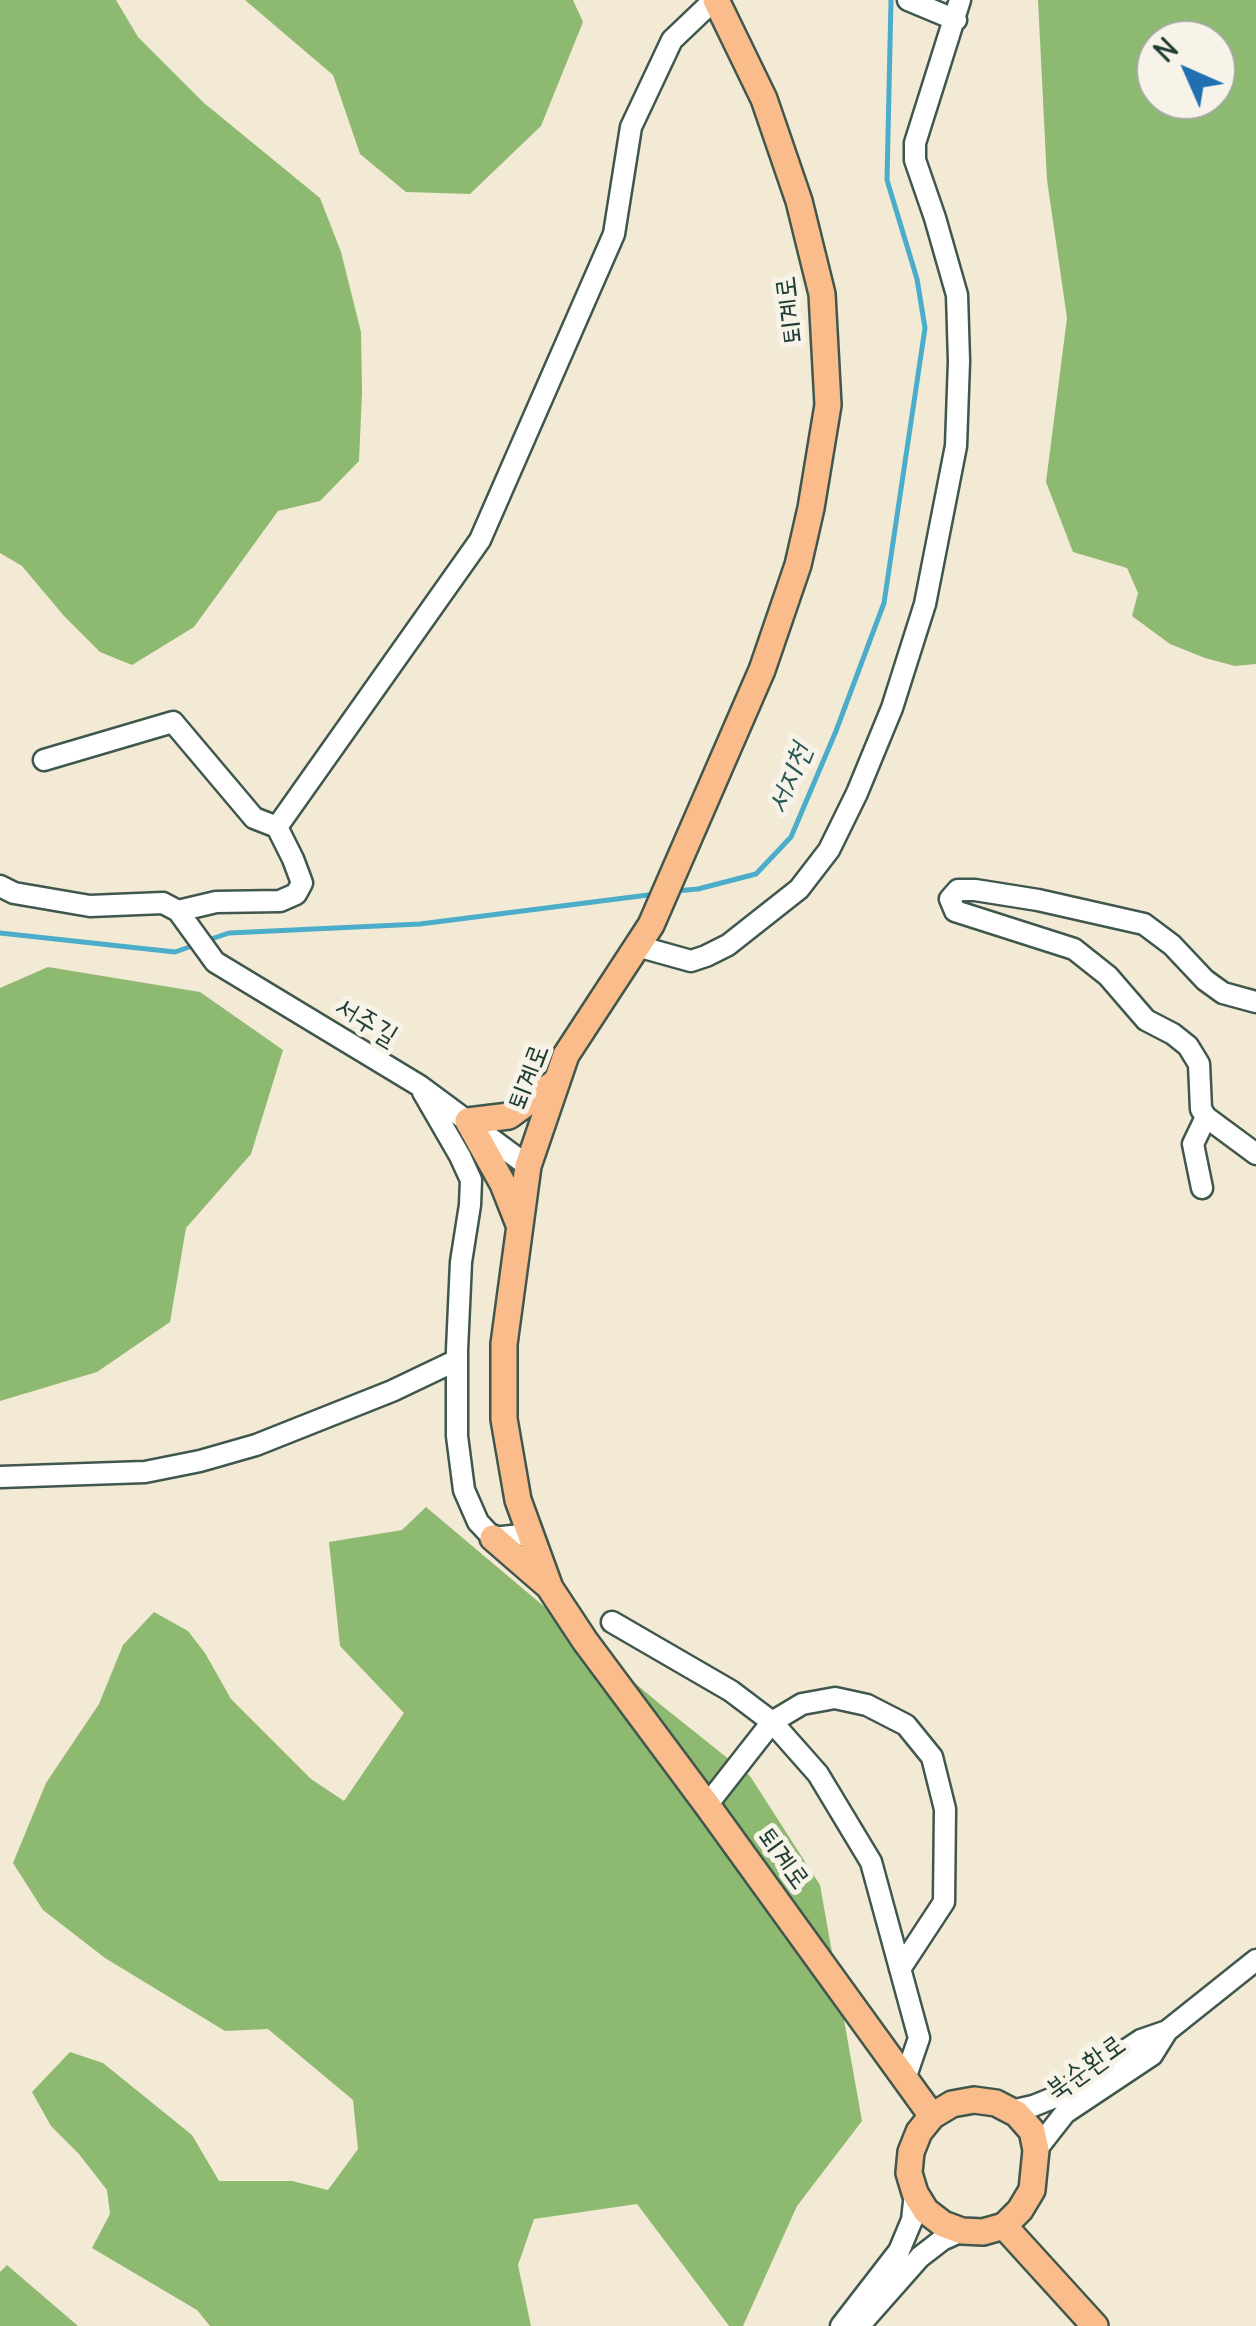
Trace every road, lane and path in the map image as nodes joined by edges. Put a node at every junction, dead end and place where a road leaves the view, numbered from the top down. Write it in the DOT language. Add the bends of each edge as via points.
graph roads {
  1 [pos="715,0"];
  2 [pos="911,1"];
  3 [pos="958,10"];
  4 [pos="44,760"];
  5 [pos="277,828"];
  6 [pos="0,886"];
  7 [pos="180,915"];
  8 [pos="644,936"];
  9 [pos="1256,1002"];
  10 [pos="558,1080"];
  11 [pos="420,1086"];
  12 [pos="1206,1117"];
  13 [pos="468,1120"];
  14 [pos="1256,1154"];
  15 [pos="528,1166"];
  16 [pos="1202,1188"];
  17 [pos="520,1227"];
  18 [pos="457,1360"];
  19 [pos="0,1478"];
  20 [pos="530,1534"];
  21 [pos="493,1538"];
  22 [pos="550,1588"];
  23 [pos="612,1622"];
  24 [pos="772,1722"];
  25 [pos="707,1806"];
  26 [pos="1256,1960"];
  27 [pos="900,1969"];
  28 [pos="1167,2031"];
  29 [pos="905,2079"];
  30 [pos="1010,2111"];
  31 [pos="932,2116"];
  32 [pos="1036,2150"];
  33 [pos="915,2193"];
  34 [pos="1004,2226"];
  35 [pos="962,2231"];
  36 [pos="841,2326"];
  37 [pos="859,2326"];
  38 [pos="1095,2326"];
  1 -- 5 [label="street" via="672,40 631,127 614,234 480,540"];
  1 -- 8 [label="main road, 퇴계로" via="764,99 799,200 822,294 828,405 798,565 762,670"];
  2 -- 3 [label="street"];
  3 -- 8 [label="street" via="914,160 957,296 956,446 925,604 892,708 829,850 799,889 728,944 692,961"];
  4 -- 5 [label="street" via="173,722 254,818"];
  5 -- 7 [label="street" via="302,883 296,894 280,902 216,902"];
  6 -- 7 [label="street" via="90,906 164,903"];
  7 -- 11 [label="street, 서주길" via="214,962"];
  8 -- 10 [label="main road, 퇴계로" via="566,1056"];
  9 -- 12 [label="street" via="1214,986 1144,924 975,890 958,890 950,900 955,911 1074,950 1108,976 1146,1020 1188,1046 1199,1064"];
  10 -- 13 [label="main road" via="509,1116"];
  10 -- 15 [label="main road, 퇴계로"];
  11 -- 13 [label="street, 서주길"];
  11 -- 18 [label="street" via="471,1180"];
  12 -- 14 [label="street"];
  12 -- 16 [label="street" via="1193,1144"];
  13 -- 15 [label="street, 서주길"];
  13 -- 17 [label="main road"];
  15 -- 17 [label="main road, 퇴계로"];
  17 -- 20 [label="main road, 퇴계로" via="504,1344 504,1419"];
  18 -- 19 [label="street" via="290,1432 200,1461 144,1472"];
  18 -- 21 [label="street" via="464,1490"];
  20 -- 21 [label="street"];
  20 -- 22 [label="main road, 퇴계로"];
  21 -- 22 [label="main road"];
  22 -- 25 [label="main road, 퇴계로"];
  23 -- 24 [label="street"];
  24 -- 25 [label="street"];
  24 -- 27 [label="street" via="818,1774 871,1862"];
  24 -- 27 [label="street" via="802,1704 835,1698 906,1725 932,1756 945,1809 944,1902"];
  25 -- 29 [label="main road, 퇴계로"];
  26 -- 28 [label="street, 북순환로"];
  27 -- 29 [label="street" via="919,2038"];
  28 -- 30 [label="street, 북순환로" via="1140,2040 1054,2098"];
  28 -- 32 [label="street, 북순환로" via="1152,2055 1065,2112"];
  29 -- 31 [label="main road, 퇴계로"];
  30 -- 31 [label="main road" via="974,2100"];
  30 -- 32 [label="main road" via="1032,2131"];
  31 -- 33 [label="main road" via="910,2152"];
  32 -- 34 [label="main road" via="1032,2190"];
  33 -- 35 [label="main road" via="934,2218"];
  33 -- 36 [label="street" via="899,2251"];
  34 -- 35 [label="main road"];
  34 -- 38 [label="main road"];
  35 -- 37 [label="street" via="920,2257"];
}
